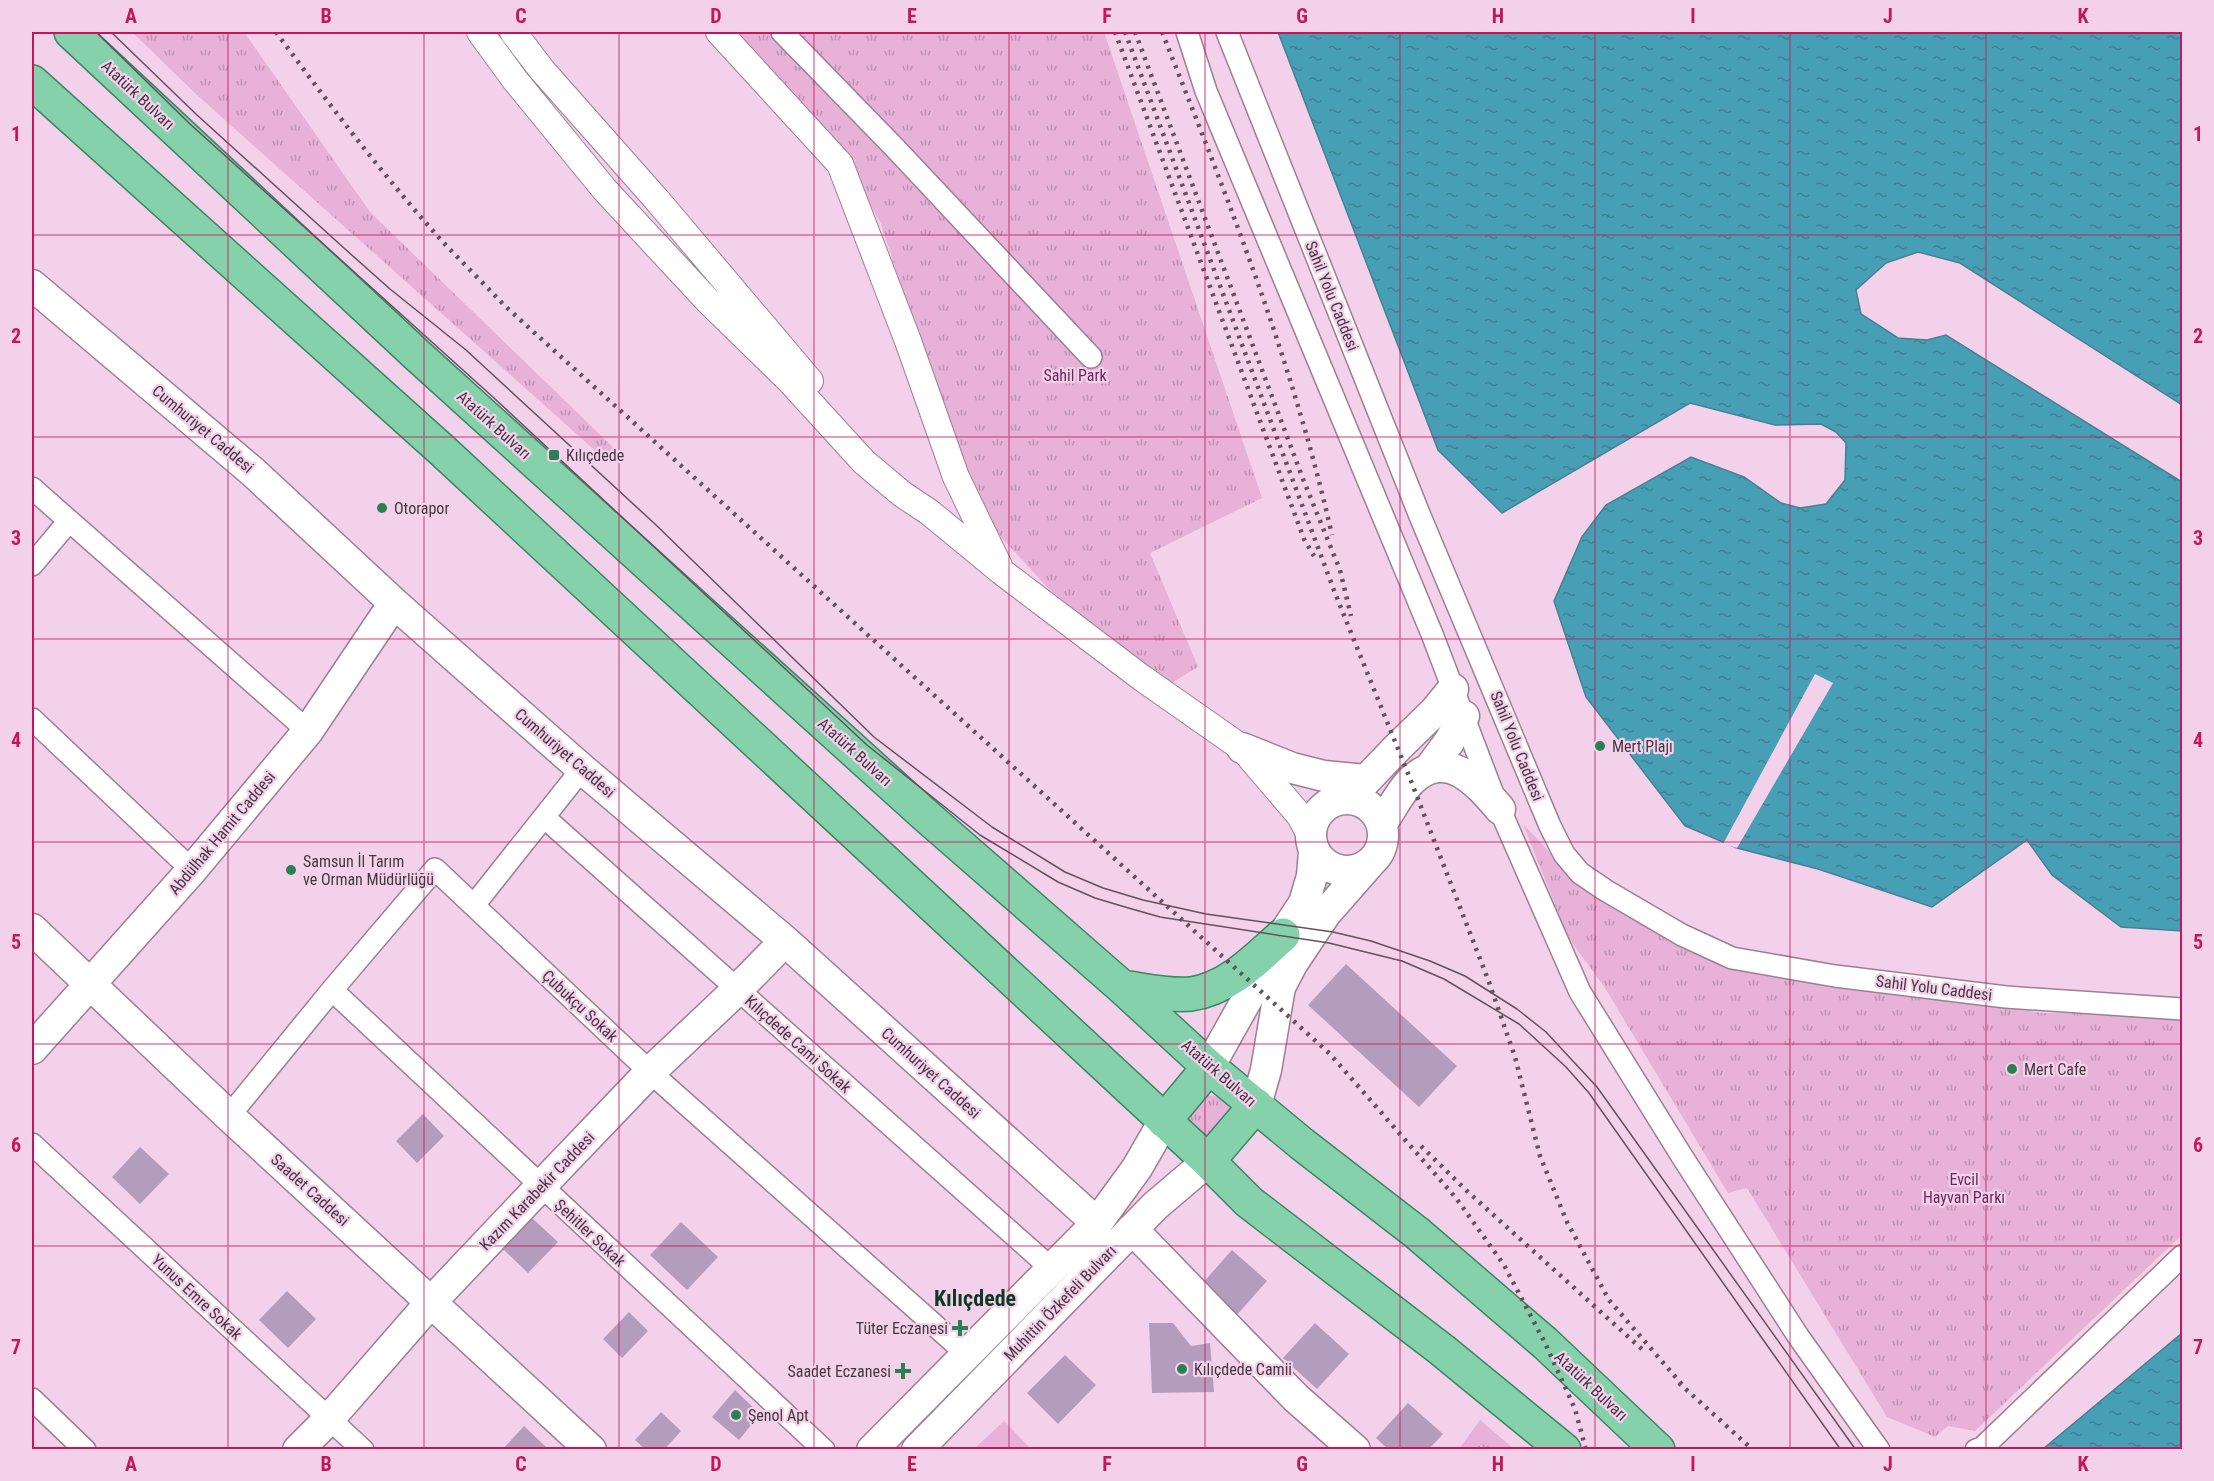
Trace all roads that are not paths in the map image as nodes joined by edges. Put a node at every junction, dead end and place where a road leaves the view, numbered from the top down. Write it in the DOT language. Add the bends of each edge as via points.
graph roads {
  1 [pos="71,32"];
  2 [pos="480,32"];
  3 [pos="513,32"];
  4 [pos="719,32"];
  5 [pos="782,32"];
  6 [pos="1186,32"];
  7 [pos="1227,32"];
  8 [pos="32,82"];
  9 [pos="32,285"];
  10 [pos="1091,357"];
  11 [pos="32,488"];
  12 [pos="929,512"];
  13 [pos="69,521"];
  14 [pos="32,565"];
  15 [pos="1002,572"];
  16 [pos="394,603"];
  17 [pos="1459,702"];
  18 [pos="32,719"];
  19 [pos="308,731"];
  20 [pos="1242,748"];
  21 [pos="1429,769"];
  22 [pos="582,770"];
  23 [pos="1357,789"];
  24 [pos="1500,809"];
  25 [pos="545,818"];
  26 [pos="1382,823"];
  27 [pos="1313,844"];
  28 [pos="1369,864"];
  29 [pos="192,870"];
  30 [pos="474,905"];
  31 [pos="32,929"];
  32 [pos="1283,935"];
  33 [pos="786,941"];
  34 [pos="89,985"];
  35 [pos="1122,987"];
  36 [pos="332,990"];
  37 [pos="737,990"];
  38 [pos="2182,1009"];
  39 [pos="32,1049"];
  40 [pos="1209,1067"];
  41 [pos="650,1072"];
  42 [pos="1256,1106"];
  43 [pos="229,1116"];
  44 [pos="1164,1120"];
  45 [pos="32,1144"];
  46 [pos="1208,1161"];
  47 [pos="540,1187"];
  48 [pos="1097,1223"];
  49 [pos="1132,1229"];
  50 [pos="2182,1256"];
  51 [pos="1052,1269"];
  52 [pos="432,1301"];
  53 [pos="967,1354"];
  54 [pos="32,1398"];
  55 [pos="330,1418"];
  56 [pos="1554,1444"];
  57 [pos="85,1449"];
  58 [pos="298,1449"];
  59 [pos="363,1449"];
  60 [pos="591,1449"];
  61 [pos="824,1449"];
  62 [pos="872,1449"];
  63 [pos="917,1449"];
  64 [pos="1355,1449"];
  65 [pos="1658,1449"];
  66 [pos="1879,1449"];
  67 [pos="1976,1449"];
  1 -- 35 [label="main road, Atatürk Bulvarı" via="488,420 925,815"];
  2 -- 12 [label="street" via="605,190 708,301 790,381 864,462"];
  3 -- 12 [label="street" via="837,412 911,483"];
  4 -- 15 [label="street" via="840,164 956,477"];
  5 -- 10 [label="street"];
  6 -- 17 [label="street" via="1206,91"];
  7 -- 38 [label="street, Sahil Yolu Caddesi" via="1420,516 1550,826 1564,854 1580,873 1682,935 1732,958 2006,998"];
  8 -- 44 [label="main road" via="444,452"];
  9 -- 16 [label="main road, Cumhuriyet Caddesi" via="253,472"];
  11 -- 13 [label="street"];
  12 -- 15 [label="street"];
  13 -- 14 [label="street"];
  13 -- 19 [label="street"];
  15 -- 20 [label="street"];
  16 -- 19 [label="main road, Abdülhak Hamit Caddesi"];
  16 -- 22 [label="main road, Cumhuriyet Caddesi"];
  17 -- 21 [label="main road" via="1449,742"];
  17 -- 23 [label="main road" via="1435,711"];
  17 -- 24 [label="street"];
  18 -- 29 [label="street"];
  19 -- 29 [label="main road, Abdülhak Hamit Caddesi"];
  20 -- 23 [label="main road"];
  20 -- 27 [label="street" via="1300,816"];
  21 -- 24 [label="main road" via="1446,766 1462,772 1477,782"];
  21 -- 26 [label="main road" via="1411,781"];
  22 -- 25 [label="street"];
  22 -- 33 [label="main road, Cumhuriyet Caddesi"];
  23 -- 26 [label="main road" via="1357,800 1368,805"];
  23 -- 27 [label="main road" via="1323,807 1315,817"];
  24 -- 66 [label="street" via="1580,992 1606,1036 1798,1336"];
  25 -- 30 [label="street"];
  25 -- 37 [label="street, Kılıçdede Cami Sokak"];
  26 -- 28 [label="main road" via="1382,847"];
  27 -- 28 [label="main road" via="1320,860 1329,867 1360,869"];
  27 -- 32 [label="main road" via="1312,876 1304,903"];
  28 -- 42 [label="main road" via="1326,913 1280,987"];
  29 -- 34 [label="main road, Abdülhak Hamit Caddesi"];
  30 -- 36 [label="street, Çubukçu Sokak" via="435,869"];
  30 -- 41 [label="street, Çubukçu Sokak"];
  31 -- 34 [label="main road, Saadet Caddesi"];
  32 -- 35 [label="main road" via="1253,963 1218,987 1190,994"];
  32 -- 40 [label="main road"];
  33 -- 37 [label="main road, Kazım Karabekir Caddesi"];
  33 -- 48 [label="main road, Cumhuriyet Caddesi"];
  34 -- 39 [label="main road, Abdülhak Hamit Caddesi"];
  34 -- 43 [label="main road, Saadet Caddesi"];
  35 -- 40 [label="main road, Atatürk Bulvarı"];
  36 -- 43 [label="street, Çubukçu Sokak"];
  36 -- 47 [label="street, Şehitler Sokak"];
  37 -- 41 [label="main road, Kazım Karabekir Caddesi"];
  37 -- 51 [label="street, Kılıçdede Cami Sokak"];
  40 -- 42 [label="main road, Atatürk Bulvarı"];
  40 -- 44 [label="main road"];
  41 -- 47 [label="main road, Kazım Karabekir Caddesi"];
  41 -- 53 [label="street, Çubukçu Sokak"];
  42 -- 46 [label="main road"];
  42 -- 65 [label="main road, Atatürk Bulvarı" via="1417,1233 1520,1321"];
  43 -- 52 [label="main road, Saadet Caddesi"];
  44 -- 46 [label="main road"];
  44 -- 48 [label="main road, Muhittin Özkefeli Bulvarı" via="1137,1168"];
  45 -- 55 [label="street, Yunus Emre Sokak"];
  46 -- 49 [label="main road, Muhittin Özkefeli Bulvarı"];
  46 -- 56 [label="main road" via="1249,1202 1442,1350"];
  47 -- 52 [label="main road, Kazım Karabekir Caddesi"];
  47 -- 61 [label="street, Şehitler Sokak"];
  48 -- 51 [label="main road, Muhittin Özkefeli Bulvarı"];
  49 -- 63 [label="main road, Muhittin Özkefeli Bulvarı"];
  49 -- 64 [label="main road" via="1296,1398"];
  50 -- 67 [label="street" via="1982,1448"];
  51 -- 53 [label="main road, Muhittin Özkefeli Bulvarı"];
  52 -- 55 [label="main road, Kazım Karabekir Caddesi"];
  52 -- 60 [label="main road, Saadet Caddesi"];
  53 -- 62 [label="main road, Muhittin Özkefeli Bulvarı"];
  54 -- 57 [label="street"];
  55 -- 58 [label="main road, Kazım Karabekir Caddesi"];
  55 -- 59 [label="street, Yunus Emre Sokak"];
}
